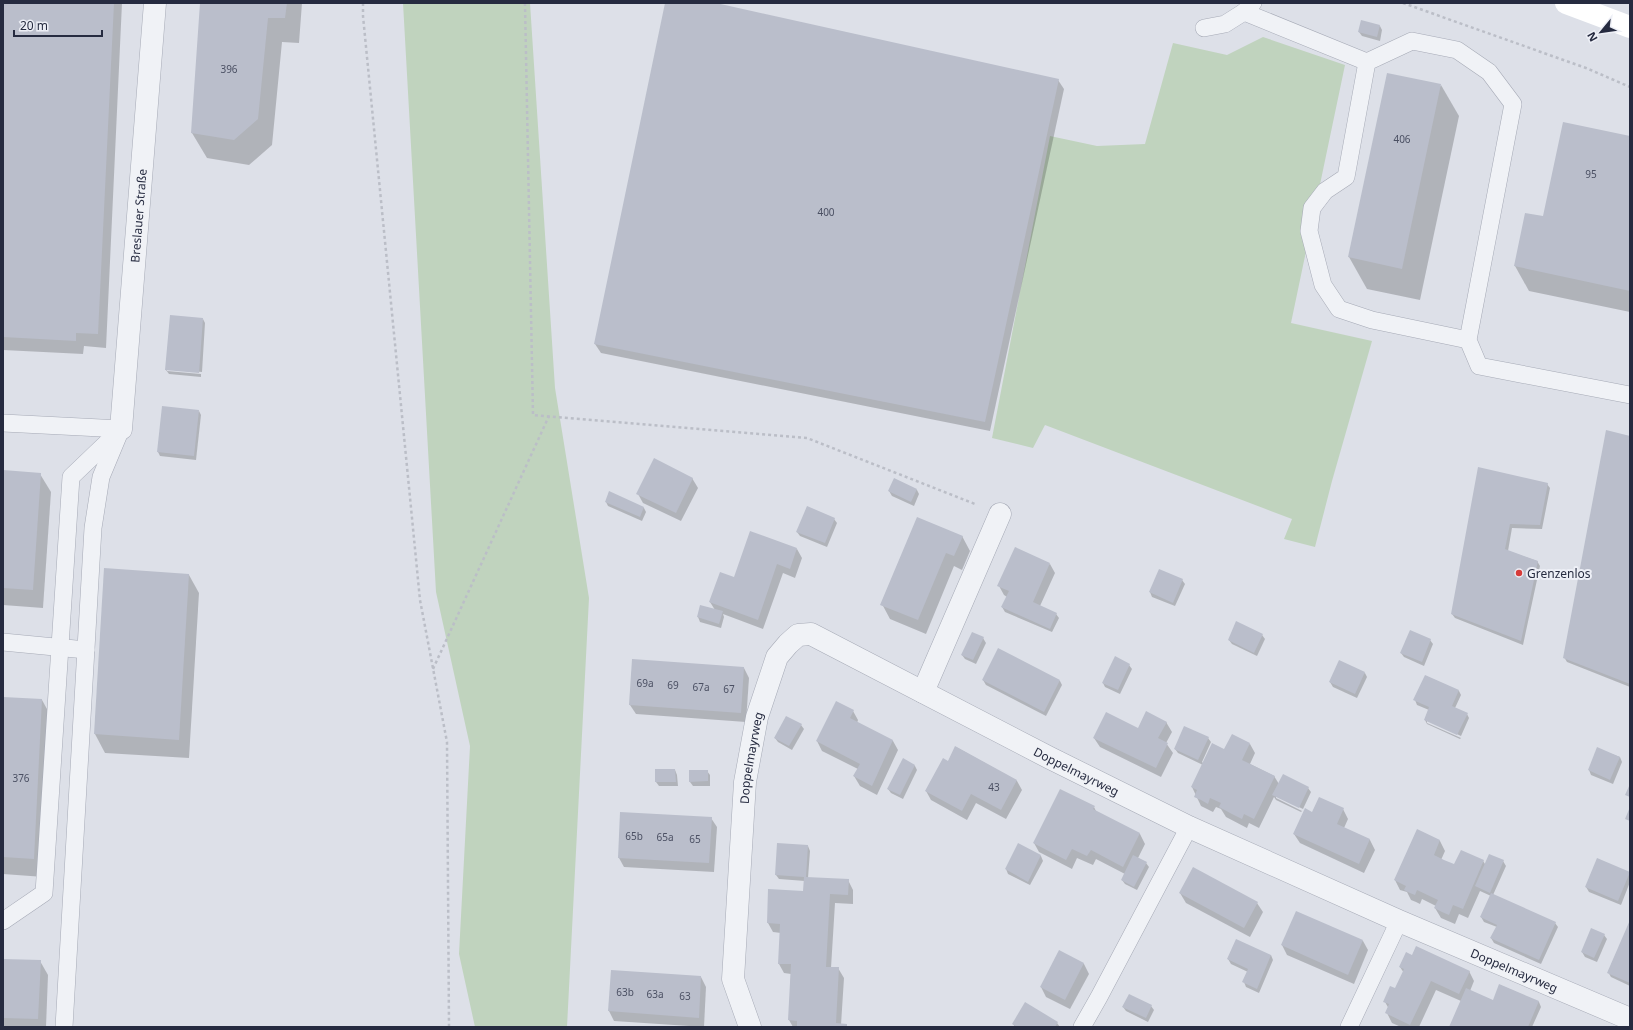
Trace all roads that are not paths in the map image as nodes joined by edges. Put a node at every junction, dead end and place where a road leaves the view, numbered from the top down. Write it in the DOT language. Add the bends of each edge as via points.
graph roads {
  1 [pos="155,3"];
  2 [pos="1566,3"];
  3 [pos="1249,8"];
  4 [pos="1630,27"];
  5 [pos="1204,28"];
  6 [pos="1367,62"];
  7 [pos="1468,340"];
  8 [pos="1630,395"];
  9 [pos="3,423"];
  10 [pos="121,429"];
  11 [pos="1000,514"];
  12 [pos="3,642"];
  13 [pos="60,647"];
  14 [pos="86,650"];
  15 [pos="923,692"];
  16 [pos="1189,827"];
  17 [pos="3,920"];
  18 [pos="1399,922"];
  19 [pos="1630,1019"];
  20 [pos="64,1027"];
  21 [pos="750,1027"];
  22 [pos="1082,1027"];
  23 [pos="1349,1027"];
  1 -- 10 [label="street, Breslauer Straße"];
  2 -- 4 [label="main road"];
  3 -- 5 [label="lane" via="1225,24"];
  3 -- 6 [label="lane"];
  6 -- 7 [label="lane" via="1346,176 1324,191 1312,208 1308,231 1323,285 1339,309 1372,320"];
  6 -- 7 [label="lane" via="1412,41 1457,50 1489,72 1513,104"];
  7 -- 8 [label="lane" via="1478,366"];
  9 -- 10 [label="lane"];
  10 -- 13 [label="lane" via="71,477"];
  10 -- 14 [label="lane" via="101,477 93,528"];
  11 -- 15 [label="street"];
  12 -- 13 [label="lane"];
  13 -- 14 [label="lane"];
  13 -- 17 [label="lane" via="44,892"];
  14 -- 20 [label="lane"];
  15 -- 16 [label="street, Doppelmayrweg"];
  15 -- 21 [label="street, Doppelmayrweg" via="811,634 798,636 777,657 757,717 745,782 733,979"];
  16 -- 18 [label="street, Doppelmayrweg"];
  16 -- 22 [label="lane"];
  18 -- 19 [label="street, Doppelmayrweg"];
  18 -- 23 [label="lane"];
}
